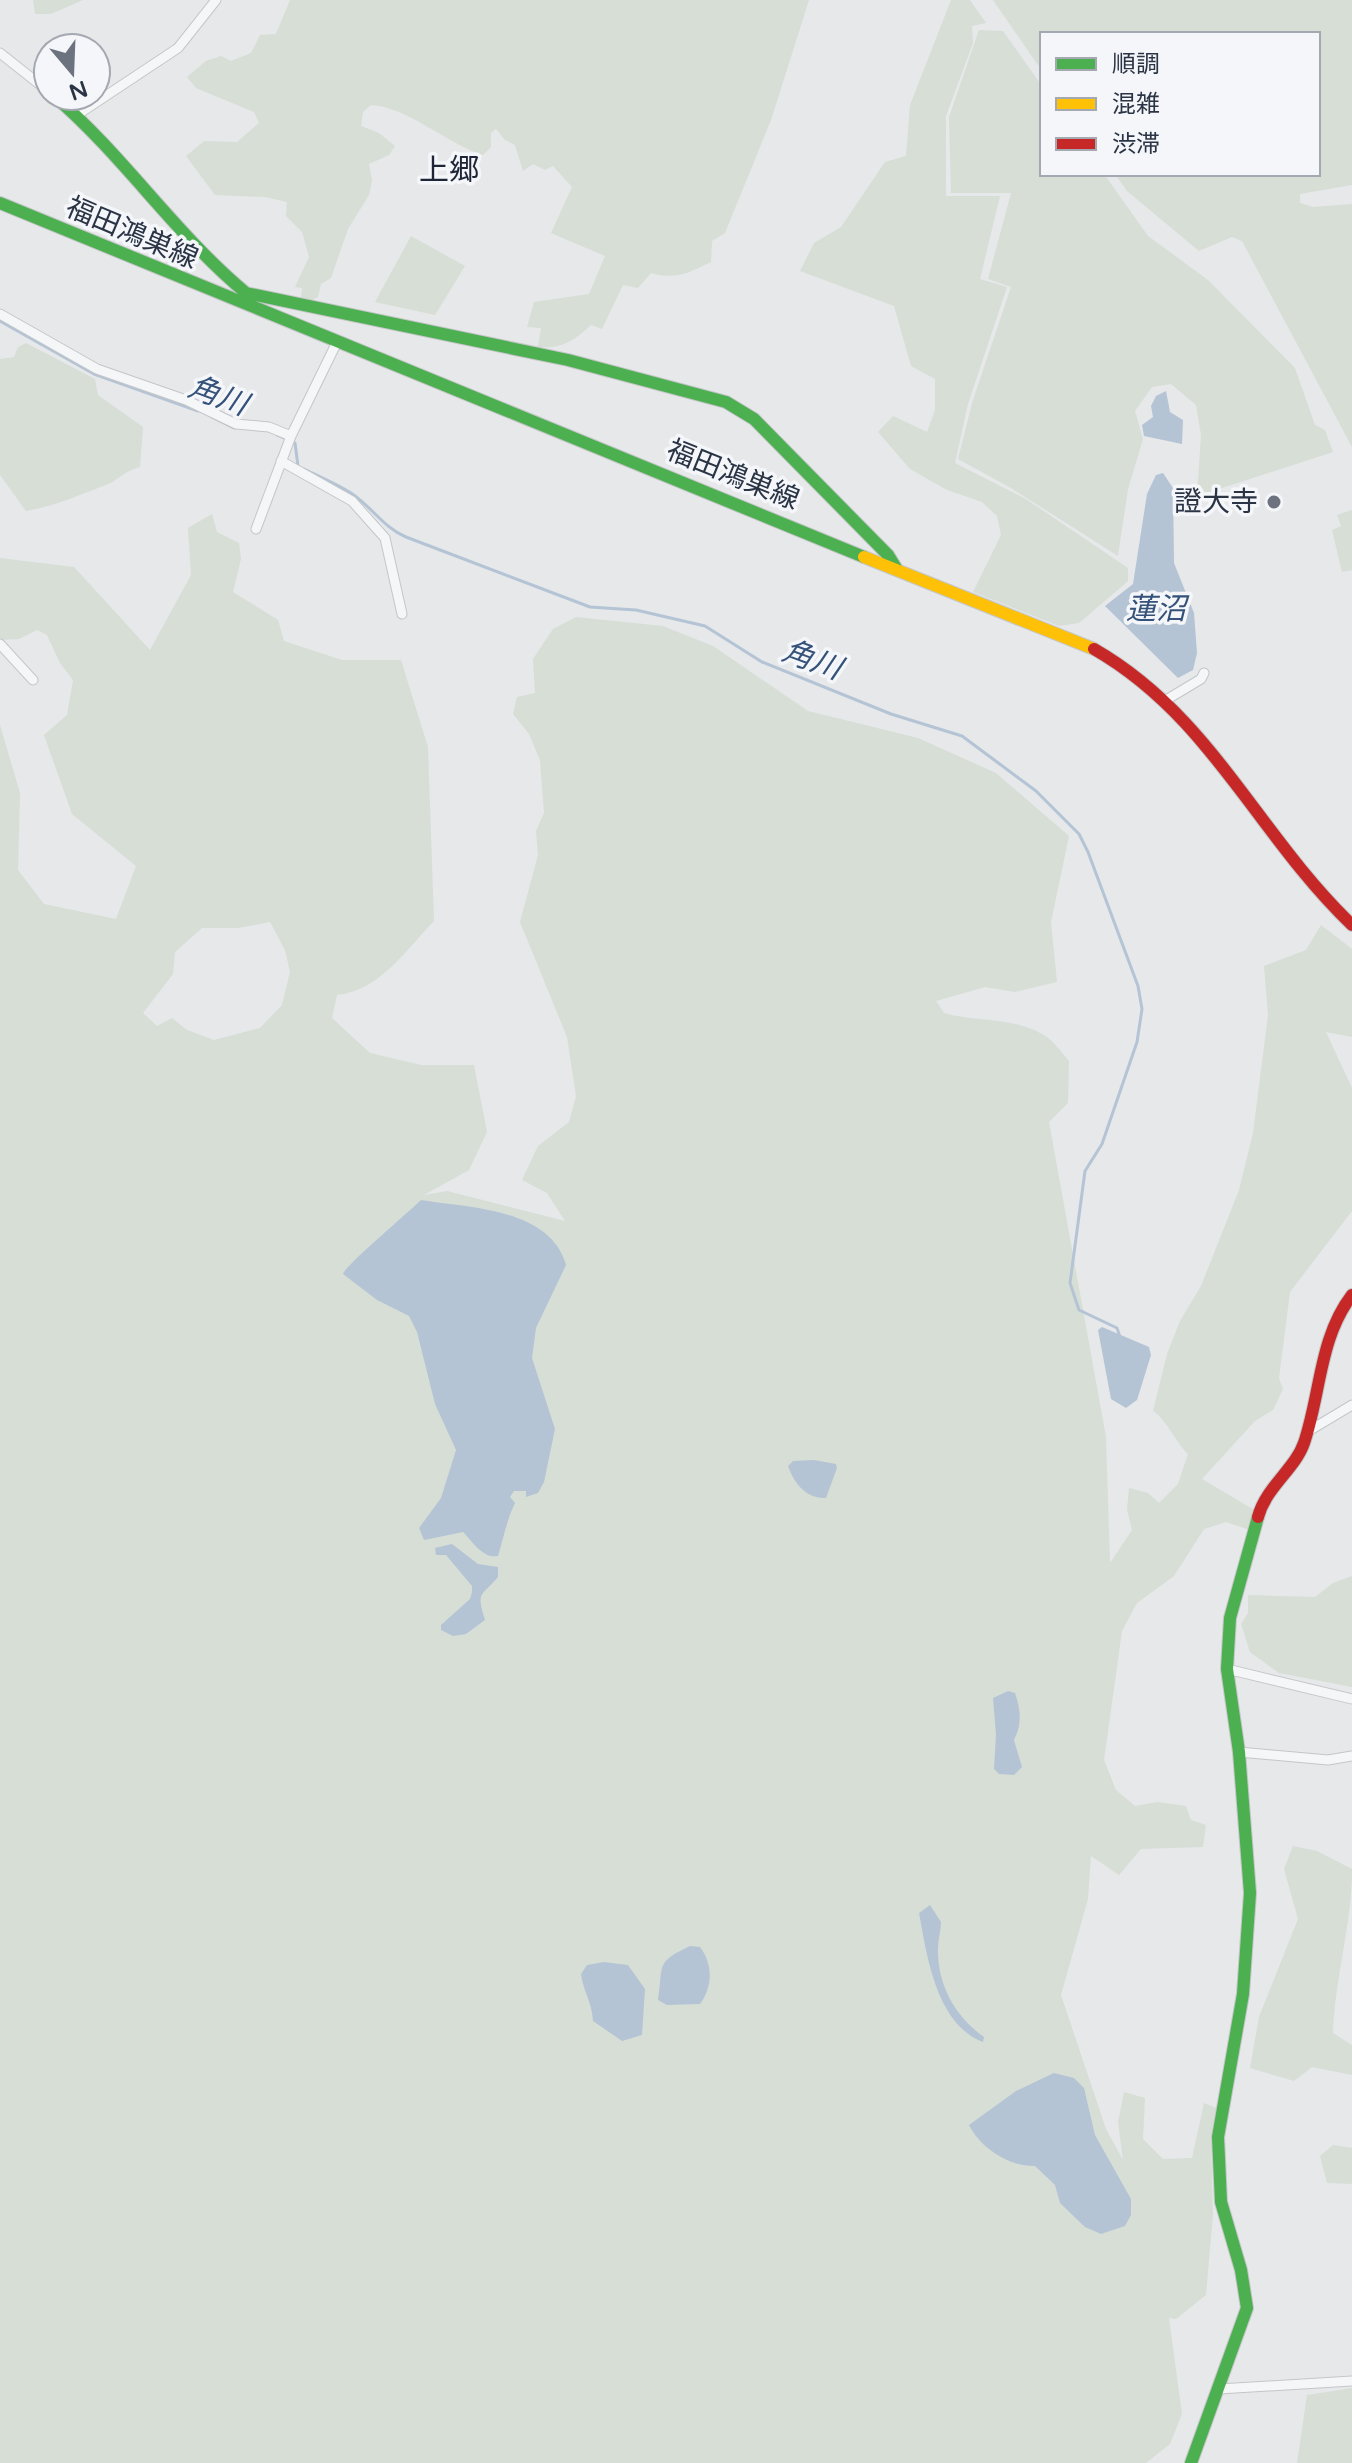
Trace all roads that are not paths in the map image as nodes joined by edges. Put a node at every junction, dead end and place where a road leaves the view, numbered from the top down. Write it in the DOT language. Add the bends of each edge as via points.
graph roads {
  1 [pos="216,0"];
  2 [pos="0,53"];
  3 [pos="32,78"];
  4 [pos="73,112"];
  5 [pos="77,115"];
  6 [pos="0,203"];
  7 [pos="243,299"];
  8 [pos="0,314"];
  9 [pos="337,342"];
  10 [pos="291,436"];
  11 [pos="281,461"];
  12 [pos="256,529"];
  13 [pos="896,568"];
  14 [pos="402,614"];
  15 [pos="0,644"];
  16 [pos="1204,673"];
  17 [pos="33,680"];
  18 [pos="1166,700"];
  19 [pos="1352,925"];
  20 [pos="1352,1295"];
  21 [pos="1352,1405"];
  22 [pos="1307,1432"];
  23 [pos="1227,1669"];
  24 [pos="1352,1699"];
  25 [pos="1239,1752"];
  26 [pos="1352,1756"];
  27 [pos="1352,2381"];
  28 [pos="1219,2389"];
  29 [pos="1191,2463"];
  1 -- 5 [label="street" via="178,48"];
  2 -- 3 [label="street"];
  4 -- 5 [label="street"];
  5 -- 7 [label="street"];
  6 -- 7 [label="street, 福田鴻巣線"];
  7 -- 9 [label="street, 福田鴻巣線"];
  7 -- 13 [label="street" via="568,360 726,402 754,419"];
  8 -- 10 [label="street" via="97,369 236,424 269,427"];
  9 -- 10 [label="street"];
  9 -- 13 [label="street, 福田鴻巣線"];
  10 -- 11 [label="street"];
  11 -- 12 [label="street"];
  11 -- 14 [label="street" via="352,501 385,538"];
  13 -- 18 [label="street, 福田鴻巣線" via="1070,638"];
  15 -- 17 [label="street"];
  16 -- 18 [label="street"];
  18 -- 19 [label="street, 福田鴻巣線" via="1316,889"];
  20 -- 22 [label="street" via="1338,1313 1328,1341"];
  21 -- 22 [label="street"];
  22 -- 23 [label="street" via="1298,1455 1260,1510 1230,1618"];
  23 -- 24 [label="street"];
  23 -- 25 [label="street"];
  25 -- 26 [label="street" via="1328,1760"];
  25 -- 28 [label="street" via="1250,1893 1248,1953 1218,2137 1221,2202 1247,2308"];
  27 -- 28 [label="street"];
  28 -- 29 [label="street"];
}
